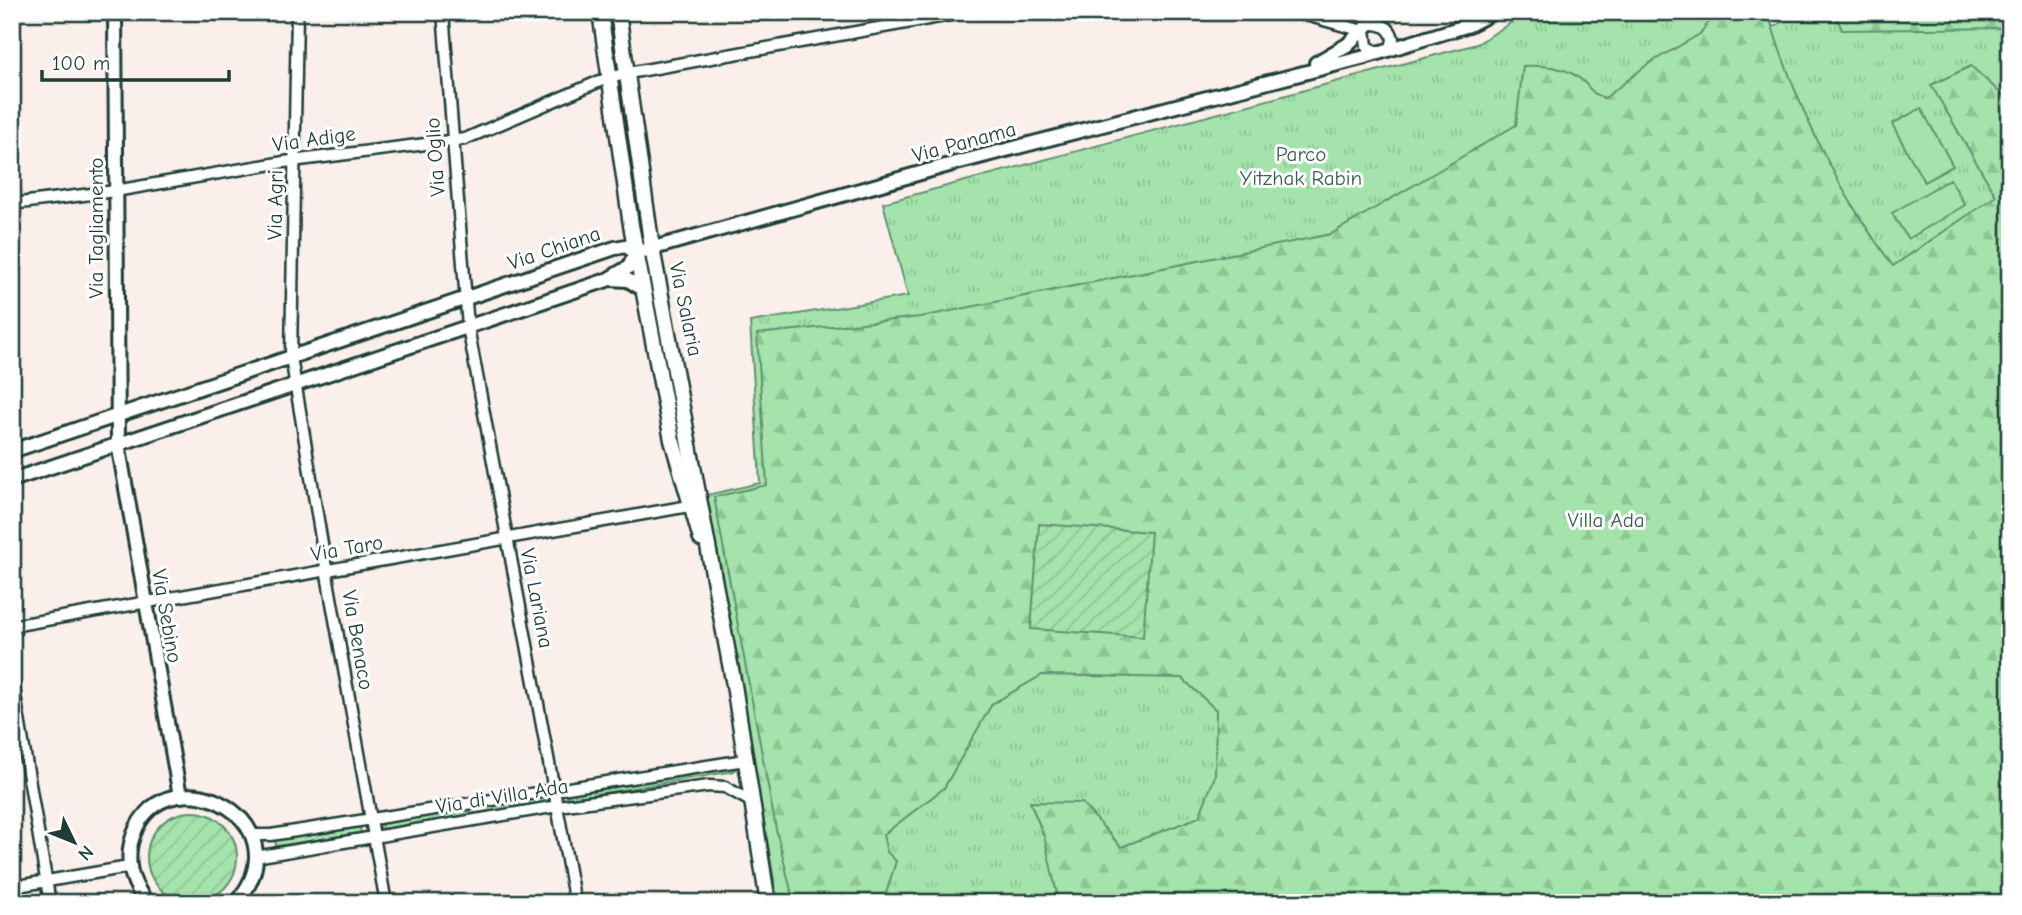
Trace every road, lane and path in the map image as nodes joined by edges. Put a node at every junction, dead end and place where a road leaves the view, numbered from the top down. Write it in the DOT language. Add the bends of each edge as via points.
graph roads {
  1 [pos="115,12"];
  2 [pos="297,12"];
  3 [pos="443,12"];
  4 [pos="600,12"];
  5 [pos="618,12"];
  6 [pos="967,12"];
  7 [pos="1295,12"];
  8 [pos="1382,12"];
  9 [pos="1494,12"];
  10 [pos="1367,28"];
  11 [pos="1392,42"];
  12 [pos="1378,53"];
  13 [pos="1303,71"];
  14 [pos="628,73"];
  15 [pos="611,77"];
  16 [pos="453,140"];
  17 [pos="296,160"];
  18 [pos="115,191"];
  19 [pos="12,204"];
  20 [pos="652,248"];
  21 [pos="636,253"];
  22 [pos="607,279"];
  23 [pos="644,290"];
  24 [pos="464,299"];
  25 [pos="468,327"];
  26 [pos="291,357"];
  27 [pos="295,384"];
  28 [pos="116,416"];
  29 [pos="118,443"];
  30 [pos="12,451"];
  31 [pos="12,480"];
  32 [pos="689,506"];
  33 [pos="506,539"];
  34 [pos="708,553"];
  35 [pos="326,571"];
  36 [pos="145,601"];
  37 [pos="12,626"];
  38 [pos="12,677"];
  39 [pos="745,760"];
  40 [pos="555,791"];
  41 [pos="180,796"];
  42 [pos="752,802"];
  43 [pos="558,806"];
  44 [pos="370,820"];
  45 [pos="251,835"];
  46 [pos="373,837"];
  47 [pos="255,857"];
  48 [pos="129,867"];
  49 [pos="47,881"];
  50 [pos="12,887"];
  51 [pos="50,903"];
  52 [pos="148,903"];
  53 [pos="236,903"];
  54 [pos="386,903"];
  55 [pos="575,903"];
  56 [pos="768,903"];
  1 -- 18 [label="street, Via Tagliamento"];
  2 -- 17 [label="street, Via Agri"];
  3 -- 16 [label="street, Via Oglio"];
  4 -- 15 [label="main road, Via Salaria"];
  5 -- 14 [label="main road, Via Salaria"];
  6 -- 14 [label="street"];
  7 -- 10 [label="street"];
  8 -- 10 [label="street"];
  9 -- 11 [label="street" via="1469,25"];
  10 -- 11 [label="street" via="1385,26"];
  10 -- 12 [label="street" via="1367,46"];
  10 -- 13 [label="street"];
  11 -- 12 [label="street"];
  12 -- 13 [label="street"];
  13 -- 20 [label="street, Via Panama"];
  14 -- 15 [label="street"];
  14 -- 20 [label="main road, Via Salaria"];
  15 -- 16 [label="street, Via Adige"];
  15 -- 21 [label="main road, Via Salaria"];
  16 -- 17 [label="street, Via Adige"];
  16 -- 24 [label="street, Via Oglio"];
  17 -- 18 [label="street, Via Adige"];
  17 -- 26 [label="street, Via Agri"];
  18 -- 19 [label="street, Via Adige"];
  18 -- 28 [label="street, Via Tagliamento"];
  20 -- 21 [label="street, Via Panama"];
  20 -- 34 [label="main road, Via Salaria"];
  21 -- 22 [label="street" via="629,267"];
  21 -- 23 [label="main road, Via Salaria"];
  21 -- 24 [label="street, Via Chiana" via="620,247"];
  22 -- 23 [label="street" via="628,280"];
  22 -- 25 [label="street"];
  23 -- 32 [label="main road, Via Salaria"];
  24 -- 25 [label="street, Via Lariana"];
  24 -- 26 [label="street, Via Chiana"];
  25 -- 27 [label="street"];
  25 -- 33 [label="street, Via Lariana"];
  26 -- 27 [label="street"];
  26 -- 28 [label="street, Via Chiana"];
  27 -- 29 [label="street"];
  27 -- 35 [label="street, Via Benaco"];
  28 -- 29 [label="street, Via Tagliamento"];
  28 -- 30 [label="street, Via Chiana"];
  29 -- 31 [label="street"];
  29 -- 36 [label="street, Via Sebino"];
  32 -- 33 [label="street, Via Taro"];
  32 -- 34 [label="main road, Via Salaria"];
  33 -- 35 [label="street, Via Taro"];
  33 -- 40 [label="street, Via Lariana"];
  34 -- 39 [label="main road, Via Salaria"];
  35 -- 36 [label="street, Via Taro"];
  35 -- 44 [label="street, Via Benaco"];
  36 -- 37 [label="street, Via Taro"];
  36 -- 41 [label="street, Via Sebino"];
  38 -- 49 [label="street"];
  39 -- 40 [label="street, Via di Villa Ada"];
  39 -- 42 [label="main road, Via Salaria"];
  40 -- 43 [label="street, Via Lariana"];
  40 -- 44 [label="street, Via di Villa Ada"];
  41 -- 45 [label="street" via="206,796 222,802 237,813"];
  41 -- 48 [label="street" via="159,804 143,818 133,837"];
  42 -- 43 [label="street, Via di Villa Ada" via="713,785"];
  42 -- 56 [label="main road, Via Salaria"];
  43 -- 46 [label="street, Via di Villa Ada"];
  43 -- 55 [label="street, Via Lariana"];
  44 -- 45 [label="street, Via di Villa Ada"];
  44 -- 46 [label="street, Via Benaco"];
  45 -- 47 [label="street"];
  46 -- 47 [label="street, Via di Villa Ada"];
  46 -- 54 [label="street, Via Benaco"];
  47 -- 53 [label="street" via="251,882"];
  48 -- 49 [label="street"];
  48 -- 52 [label="street"];
  49 -- 50 [label="street"];
  49 -- 51 [label="street"];
}
